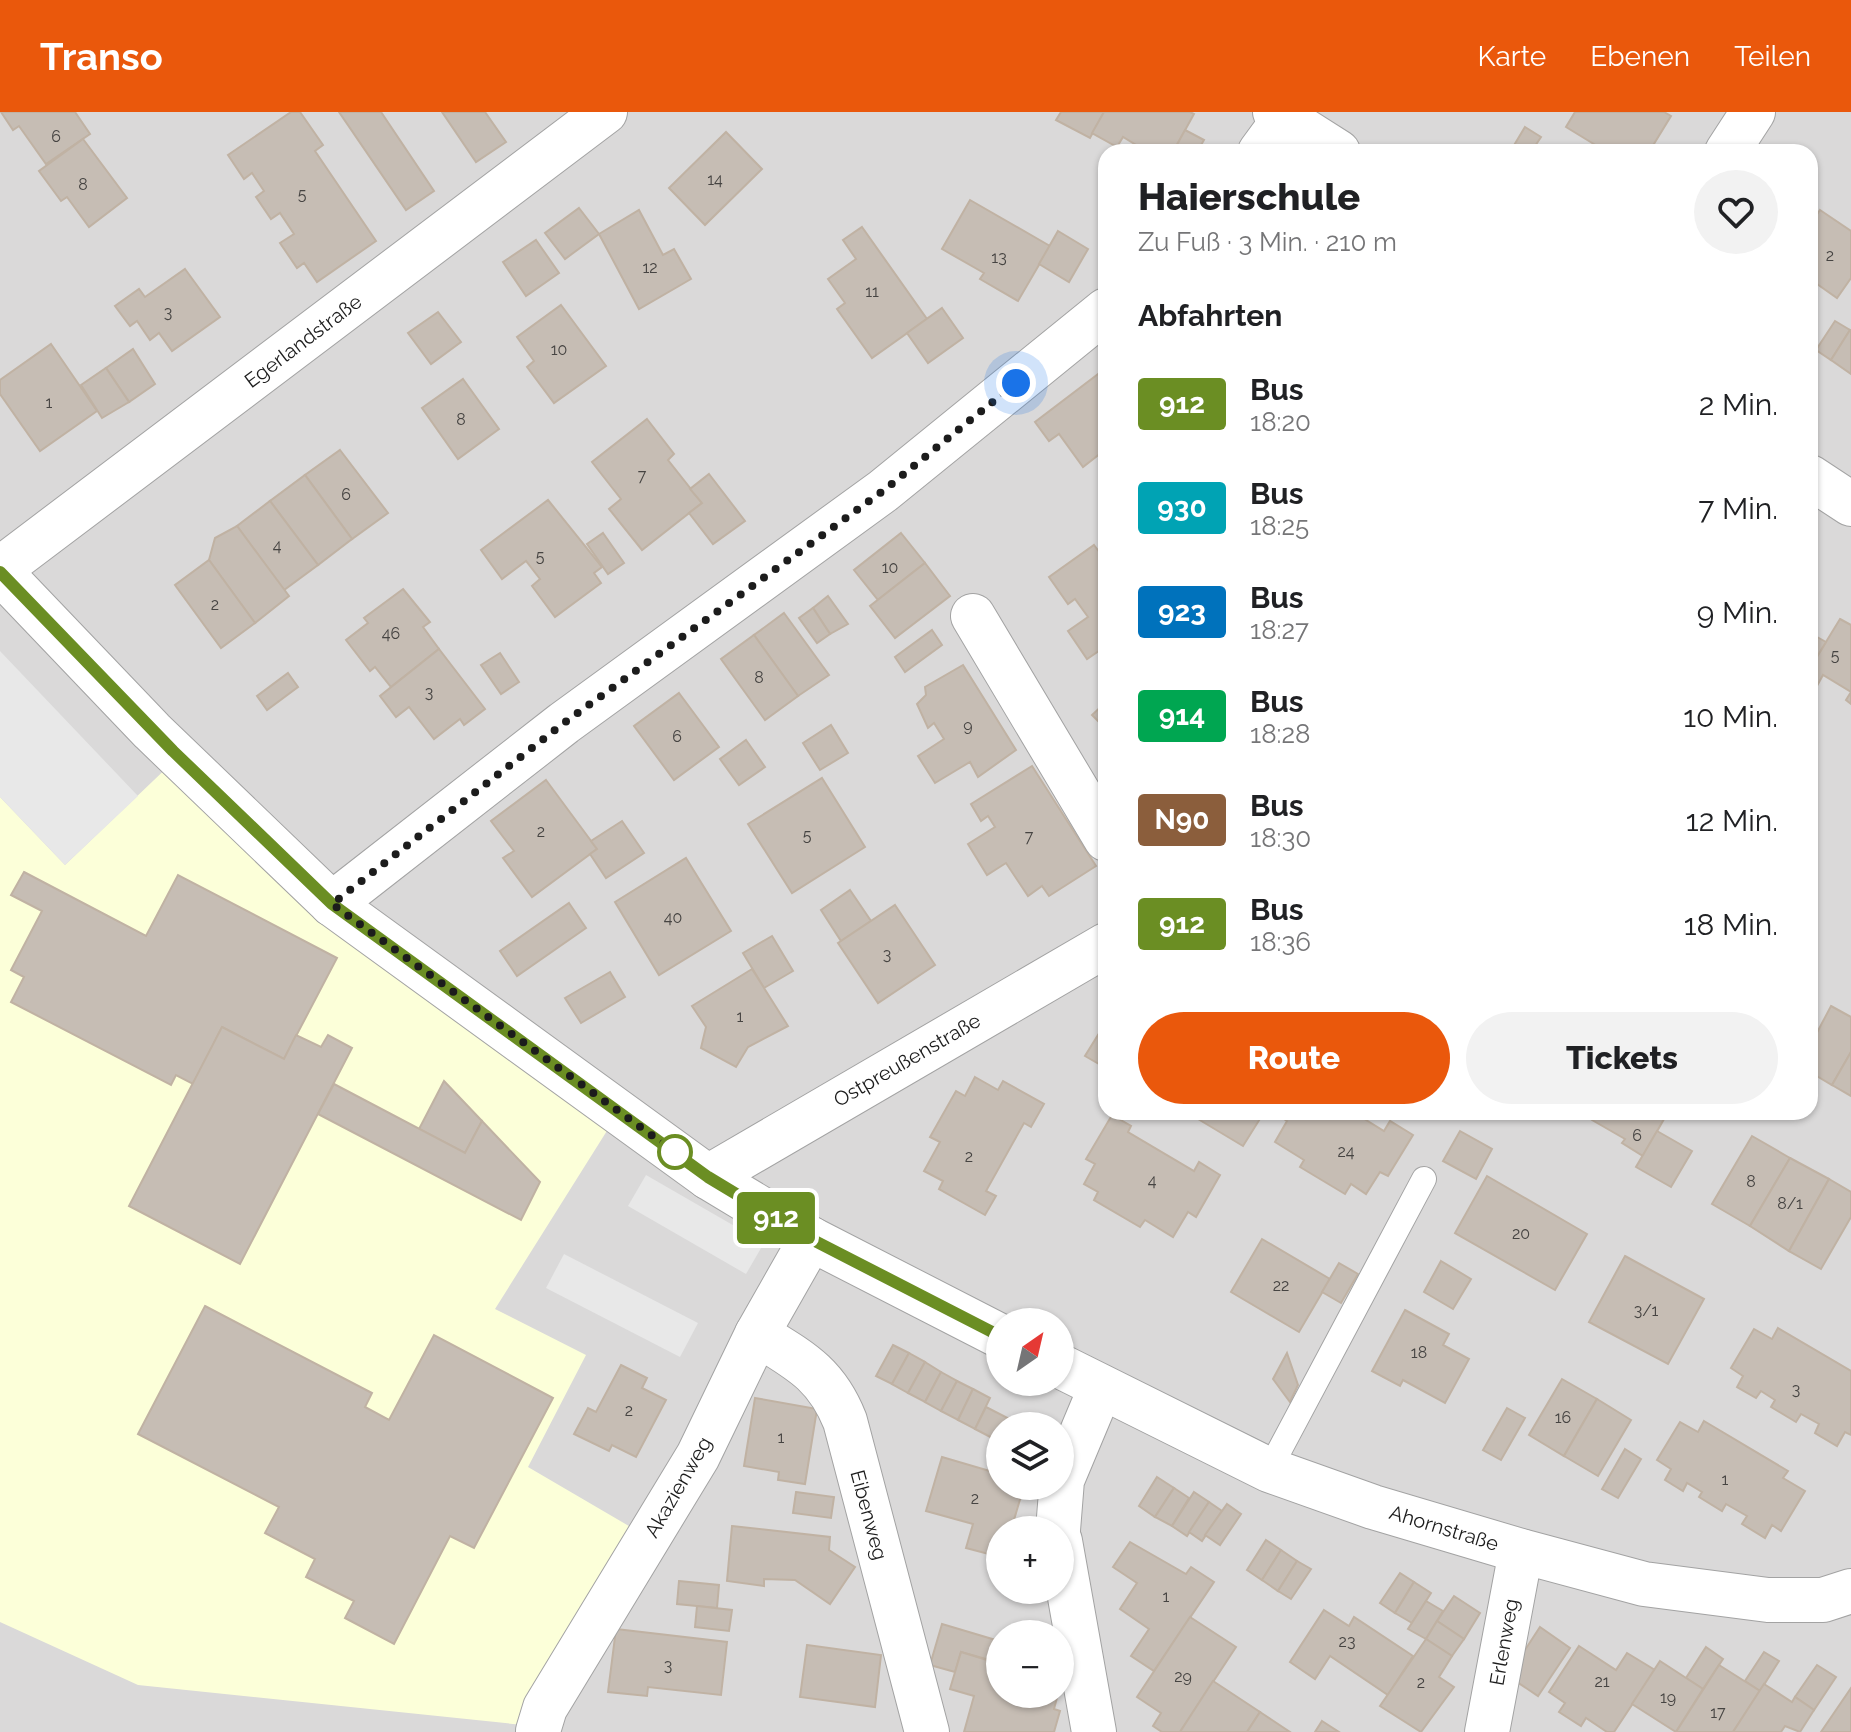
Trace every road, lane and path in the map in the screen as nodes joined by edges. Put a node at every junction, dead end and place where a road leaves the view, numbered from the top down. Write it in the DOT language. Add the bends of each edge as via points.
graph roads {
  1 [pos="605,112"];
  2 [pos="1753,112"];
  3 [pos="1280,115"];
  4 [pos="1264,144"];
  5 [pos="1325,144"];
  6 [pos="1732,144"];
  7 [pos="1098,316"];
  8 [pos="1818,482"];
  9 [pos="1851,504"];
  10 [pos="0,571"];
  11 [pos="973,616"];
  12 [pos="1098,826"];
  13 [pos="332,904"];
  14 [pos="1098,950"];
  15 [pos="708,1177"];
  16 [pos="1424,1179"];
  17 [pos="811,1239"];
  18 [pos="986,1329"];
  19 [pos="757,1334"];
  20 [pos="1074,1373"];
  21 [pos="1101,1387"];
  22 [pos="1269,1470"];
  23 [pos="1059,1516"];
  24 [pos="1521,1551"];
  25 [pos="1851,1591"];
  26 [pos="1071,1604"];
  27 [pos="538,1731"];
  28 [pos="927,1732"];
  29 [pos="1094,1732"];
  30 [pos="1487,1732"];
  1 -- 10 [label="street, Egerlandstraße"];
  2 -- 6 [label="street"];
  3 -- 4 [label="street"];
  3 -- 5 [label="street"];
  7 -- 13 [label="street" via="883,491 554,731"];
  8 -- 9 [label="street"];
  10 -- 13 [label="street" via="173,751"];
  11 -- 12 [label="street"];
  13 -- 15 [label="street"];
  14 -- 15 [label="street, Ostpreußenstraße"];
  15 -- 17 [label="street"];
  16 -- 22 [label="lane"];
  17 -- 18 [label="street"];
  17 -- 19 [label="street, Akazienweg"];
  19 -- 27 [label="street, Akazienweg" via="698,1456 545,1708"];
  19 -- 28 [label="street, Eibenweg" via="813,1369 834,1394"];
  20 -- 21 [label="street, Ahornstraße"];
  21 -- 22 [label="street, Ahornstraße"];
  21 -- 23 [label="street" via="1062,1480"];
  22 -- 24 [label="street, Ahornstraße"];
  24 -- 25 [label="street, Ahornstraße" via="1644,1584 1768,1600 1823,1600"];
  24 -- 30 [label="street, Erlenweg"];
  26 -- 29 [label="street"];
}
